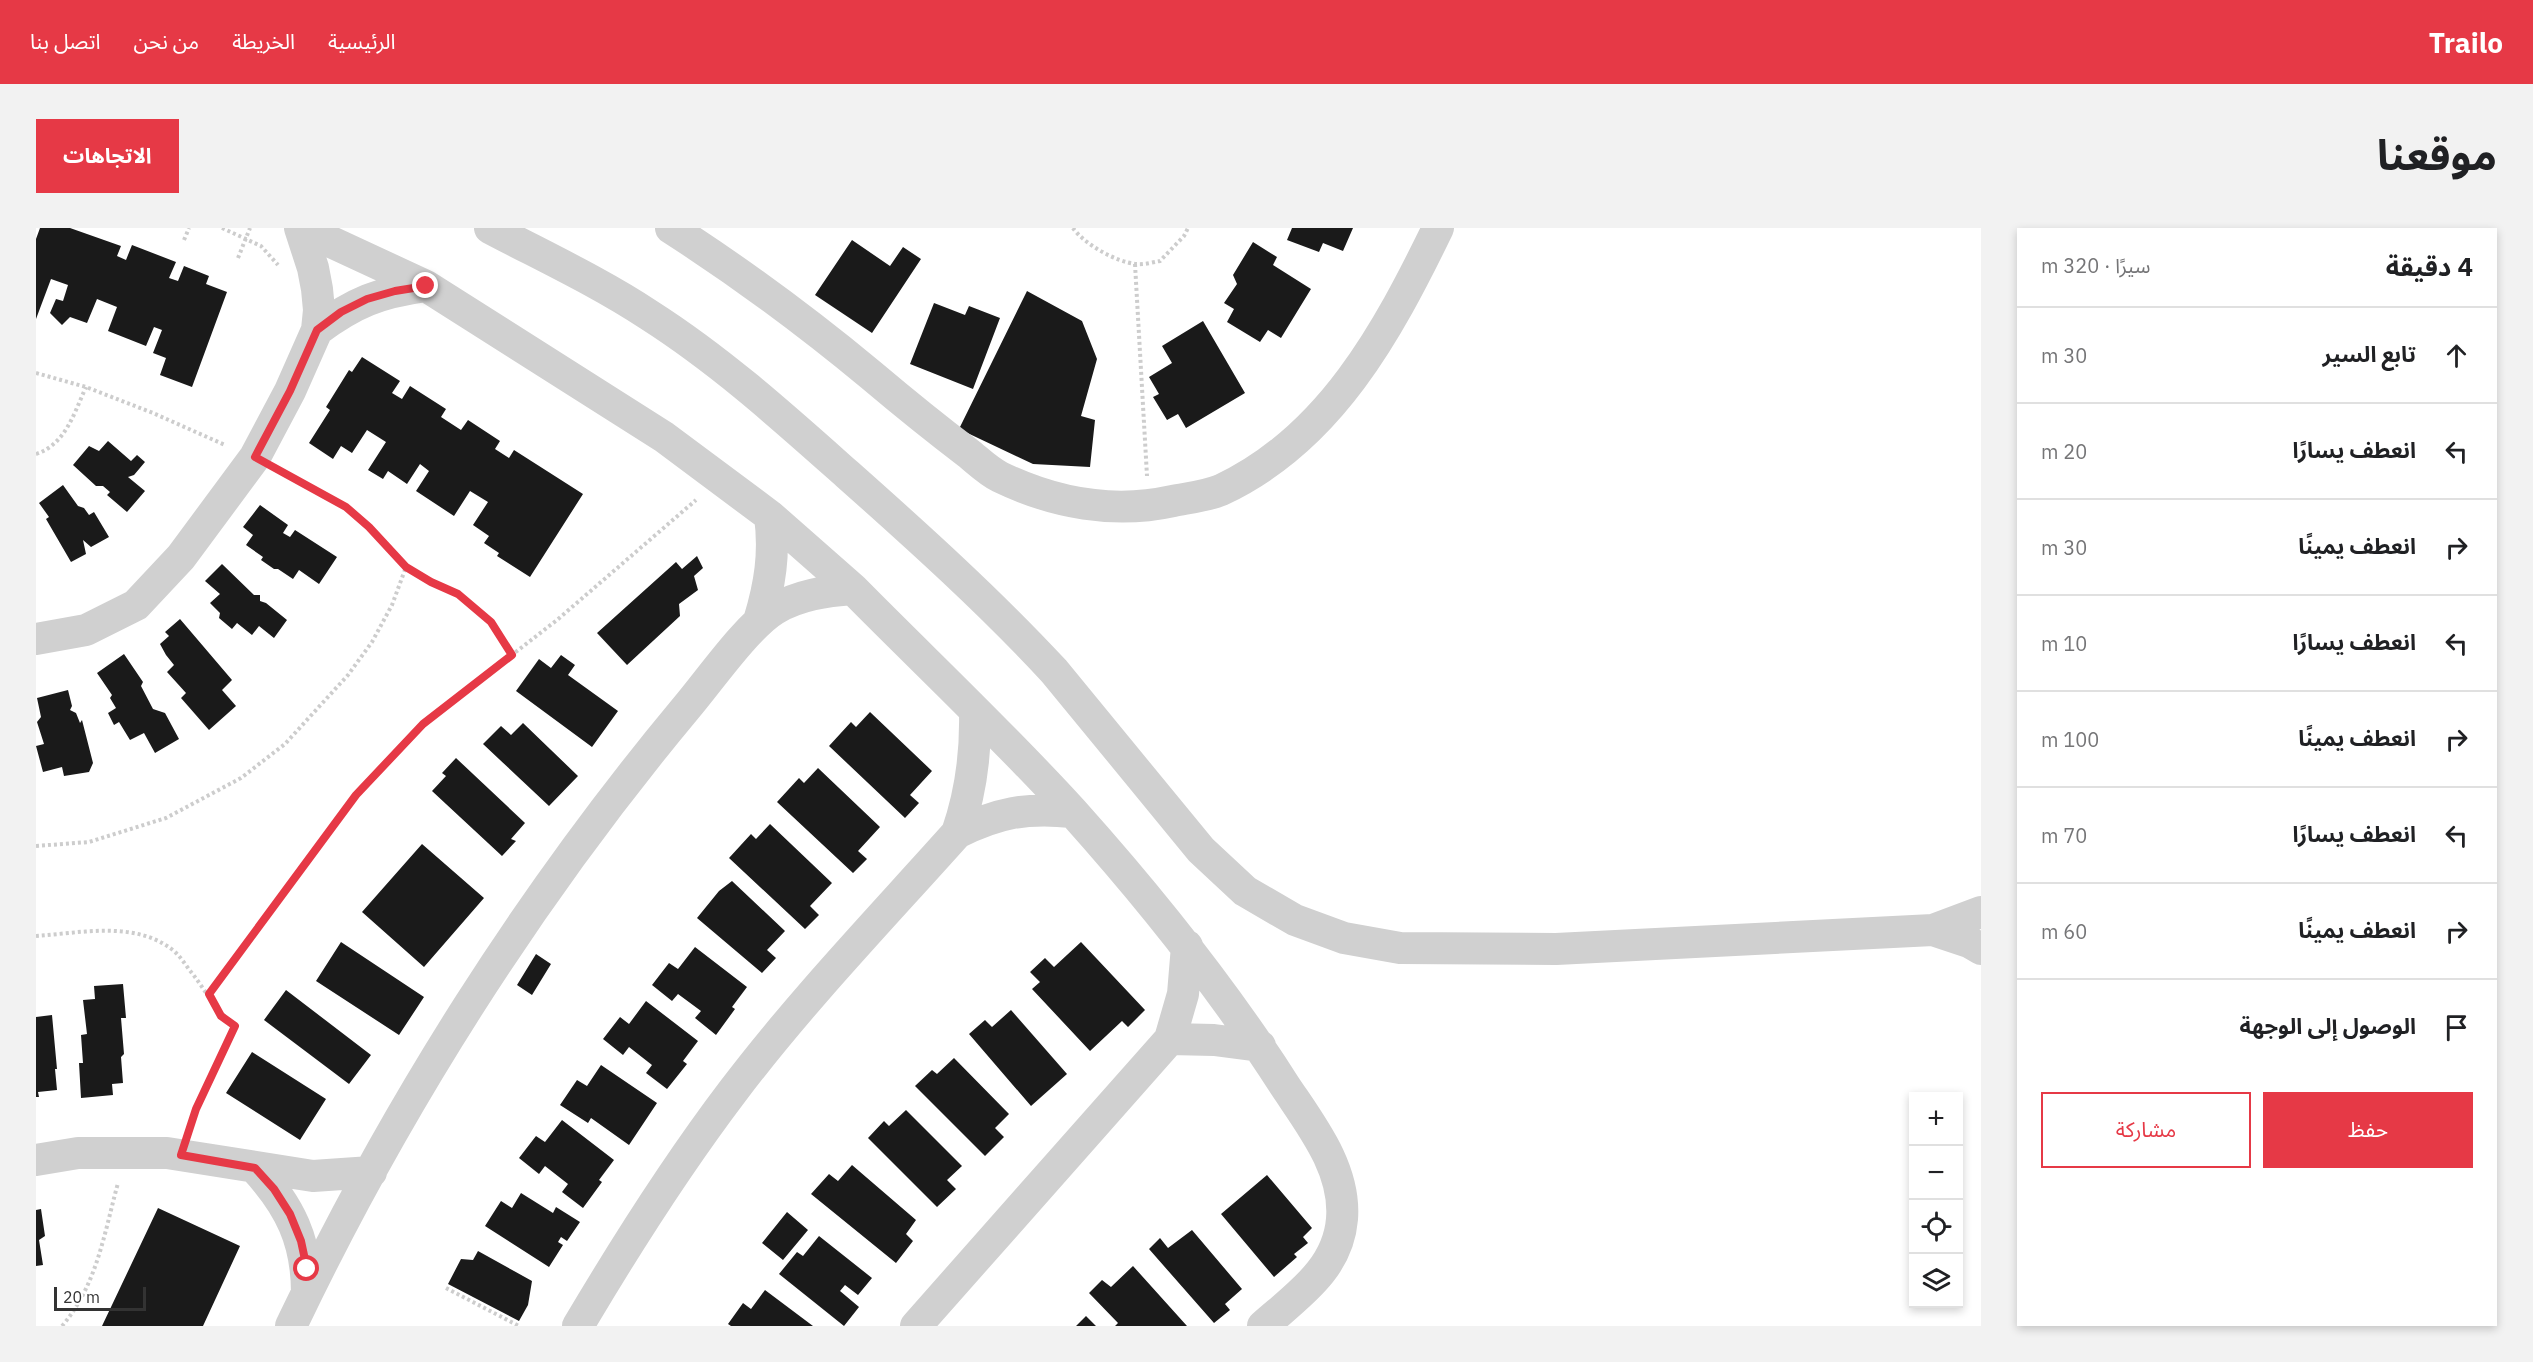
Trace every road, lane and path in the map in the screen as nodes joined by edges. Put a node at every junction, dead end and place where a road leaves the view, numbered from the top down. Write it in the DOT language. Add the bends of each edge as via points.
graph roads {
  1 [pos="189,228"];
  2 [pos="222,228"];
  3 [pos="250,228"];
  4 [pos="301,228"];
  5 [pos="490,228"];
  6 [pos="671,228"];
  7 [pos="1073,228"];
  8 [pos="1188,228"];
  9 [pos="1438,228"];
  10 [pos="246,238"];
  11 [pos="184,240"];
  12 [pos="238,258"];
  13 [pos="1135,264"];
  14 [pos="282,273"];
  15 [pos="426,286"];
  16 [pos="317,330"];
  17 [pos="36,373"];
  18 [pos="86,387"];
  19 [pos="36,454"];
  20 [pos="255,457"];
  21 [pos="721,478"];
  22 [pos="1149,506"];
  23 [pos="770,516"];
  24 [pos="406,567"];
  25 [pos="853,589"];
  26 [pos="759,621"];
  27 [pos="36,639"];
  28 [pos="512,655"];
  29 [pos="975,712"];
  30 [pos="1072,812"];
  31 [pos="957,833"];
  32 [pos="36,846"];
  33 [pos="1981,912"];
  34 [pos="1933,930"];
  35 [pos="36,936"];
  36 [pos="1187,946"];
  37 [pos="1981,949"];
  38 [pos="209,994"];
  39 [pos="1170,1039"];
  40 [pos="1260,1046"];
  41 [pos="126,1153"];
  42 [pos="181,1155"];
  43 [pos="36,1160"];
  44 [pos="255,1168"];
  45 [pos="370,1172"];
  46 [pos="446,1288"];
  47 [pos="307,1293"];
  48 [pos="62,1326"];
  49 [pos="291,1326"];
  50 [pos="519,1326"];
  51 [pos="578,1326"];
  52 [pos="916,1326"];
  53 [pos="1263,1326"];
  1 -- 11 [label="path"];
  2 -- 10 [label="path"];
  3 -- 10 [label="path"];
  4 -- 15 [label="street"];
  4 -- 16 [label="street" via="314,268"];
  5 -- 34 [label="street" via="650,315 726,370 798,430 1030,645 1201,849 1245,891 1295,920 1344,938 1400,948 1556,949"];
  6 -- 22 [label="street" via="792,312 998,476 1042,494 1101,507"];
  7 -- 13 [label="path" via="1101,252"];
  8 -- 13 [label="path" via="1161,261"];
  9 -- 22 [label="street" via="1369,356 1317,422 1272,462 1219,491"];
  10 -- 12 [label="path"];
  10 -- 14 [label="path" via="261,246"];
  13 -- 22 [label="path"];
  15 -- 16 [label="street" via="367,299"];
  15 -- 21 [label="street" via="664,437"];
  16 -- 20 [label="street"];
  17 -- 18 [label="path"];
  18 -- 19 [label="path" via="64,435 48,450"];
  18 -- 20 [label="path"];
  20 -- 24 [label="path" via="346,507"];
  20 -- 27 [label="street" via="181,556 136,605 86,630"];
  21 -- 23 [label="street"];
  21 -- 28 [label="path"];
  23 -- 25 [label="street"];
  23 -- 26 [label="street" via="771,580"];
  24 -- 28 [label="path" via="458,594 491,622"];
  24 -- 32 [label="path" via="377,633 348,675 285,744 241,778 166,818 89,842"];
  25 -- 26 [label="street" via="793,601"];
  25 -- 29 [label="street"];
  26 -- 45 [label="street" via="651,751 550,886 456,1026"];
  28 -- 38 [label="path" via="423,724 356,795"];
  29 -- 30 [label="street"];
  29 -- 31 [label="street" via="971,786"];
  30 -- 31 [label="street" via="1042,808 1012,812"];
  30 -- 36 [label="street"];
  31 -- 51 [label="street" via="818,988 734,1090 645,1216"];
  33 -- 34 [label="street"];
  34 -- 37 [label="street"];
  35 -- 38 [label="path" via="112,930 160,941 176,953"];
  36 -- 39 [label="street" via="1183,994"];
  36 -- 40 [label="street"];
  38 -- 42 [label="path" via="221,1016 235,1026 196,1109"];
  39 -- 40 [label="street"];
  39 -- 52 [label="street"];
  40 -- 53 [label="street" via="1332,1163 1340,1189 1342,1219 1335,1248 1321,1274"];
  41 -- 42 [label="street"];
  41 -- 43 [label="street" via="78,1153"];
  41 -- 48 [label="path" via="90,1284 78,1308"];
  42 -- 44 [label="street"];
  44 -- 45 [label="street" via="313,1176"];
  44 -- 47 [label="street" via="290,1214 301,1241"];
  45 -- 47 [label="street"];
  46 -- 50 [label="path"];
  47 -- 49 [label="street"];
}
